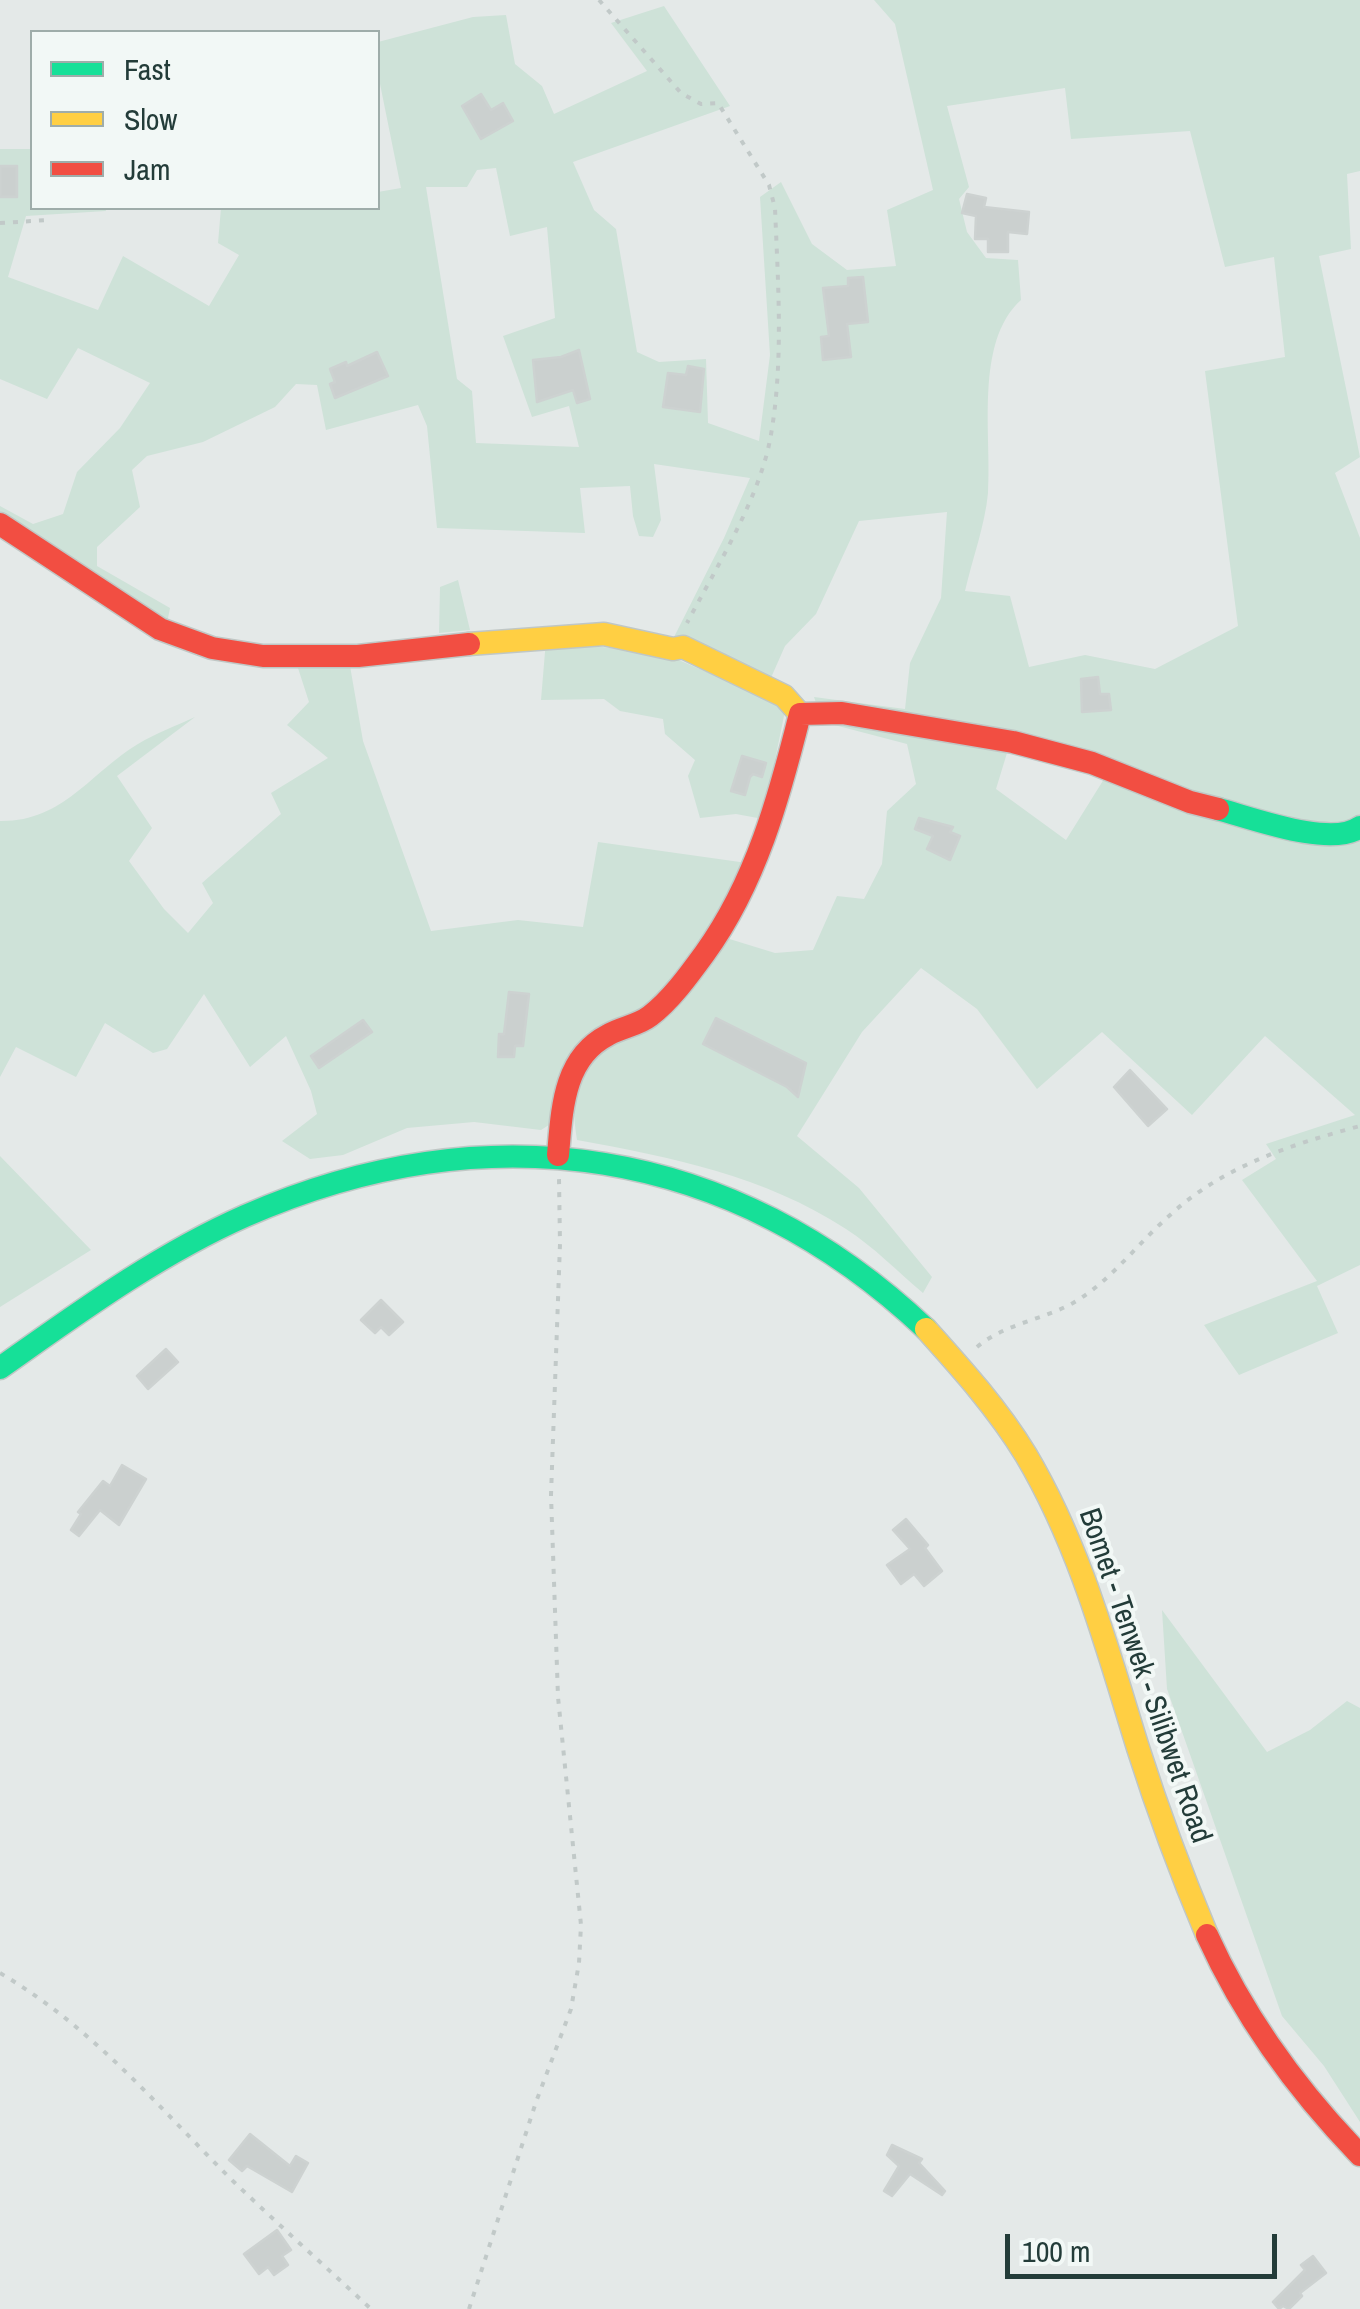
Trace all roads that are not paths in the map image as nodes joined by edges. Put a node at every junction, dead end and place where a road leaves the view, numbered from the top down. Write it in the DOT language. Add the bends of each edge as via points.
graph roads {
  1 [pos="0,524"];
  2 [pos="800,714"];
  3 [pos="1360,827"];
  4 [pos="558,1155"];
  5 [pos="0,1368"];
  6 [pos="1360,2155"];
  1 -- 2 [label="main road" via="160,629 212,648 263,656 358,656 604,634 684,648 784,696"];
  2 -- 3 [label="main road" via="858,715 1013,742 1190,802 1313,833 1349,834"];
  2 -- 4 [label="main road" via="762,850 737,901 706,952 647,1019 582,1051 569,1074"];
  4 -- 5 [label="main road, Bomet - Tenwek - Silibwet Road" via="425,1164 354,1176 278,1201 156,1264"];
  4 -- 6 [label="main road, Bomet - Tenwek - Silibwet Road" via="689,1184 787,1224 899,1302 960,1362 1021,1443 1066,1531 1172,1854 1220,1966 1280,2068"];
}
